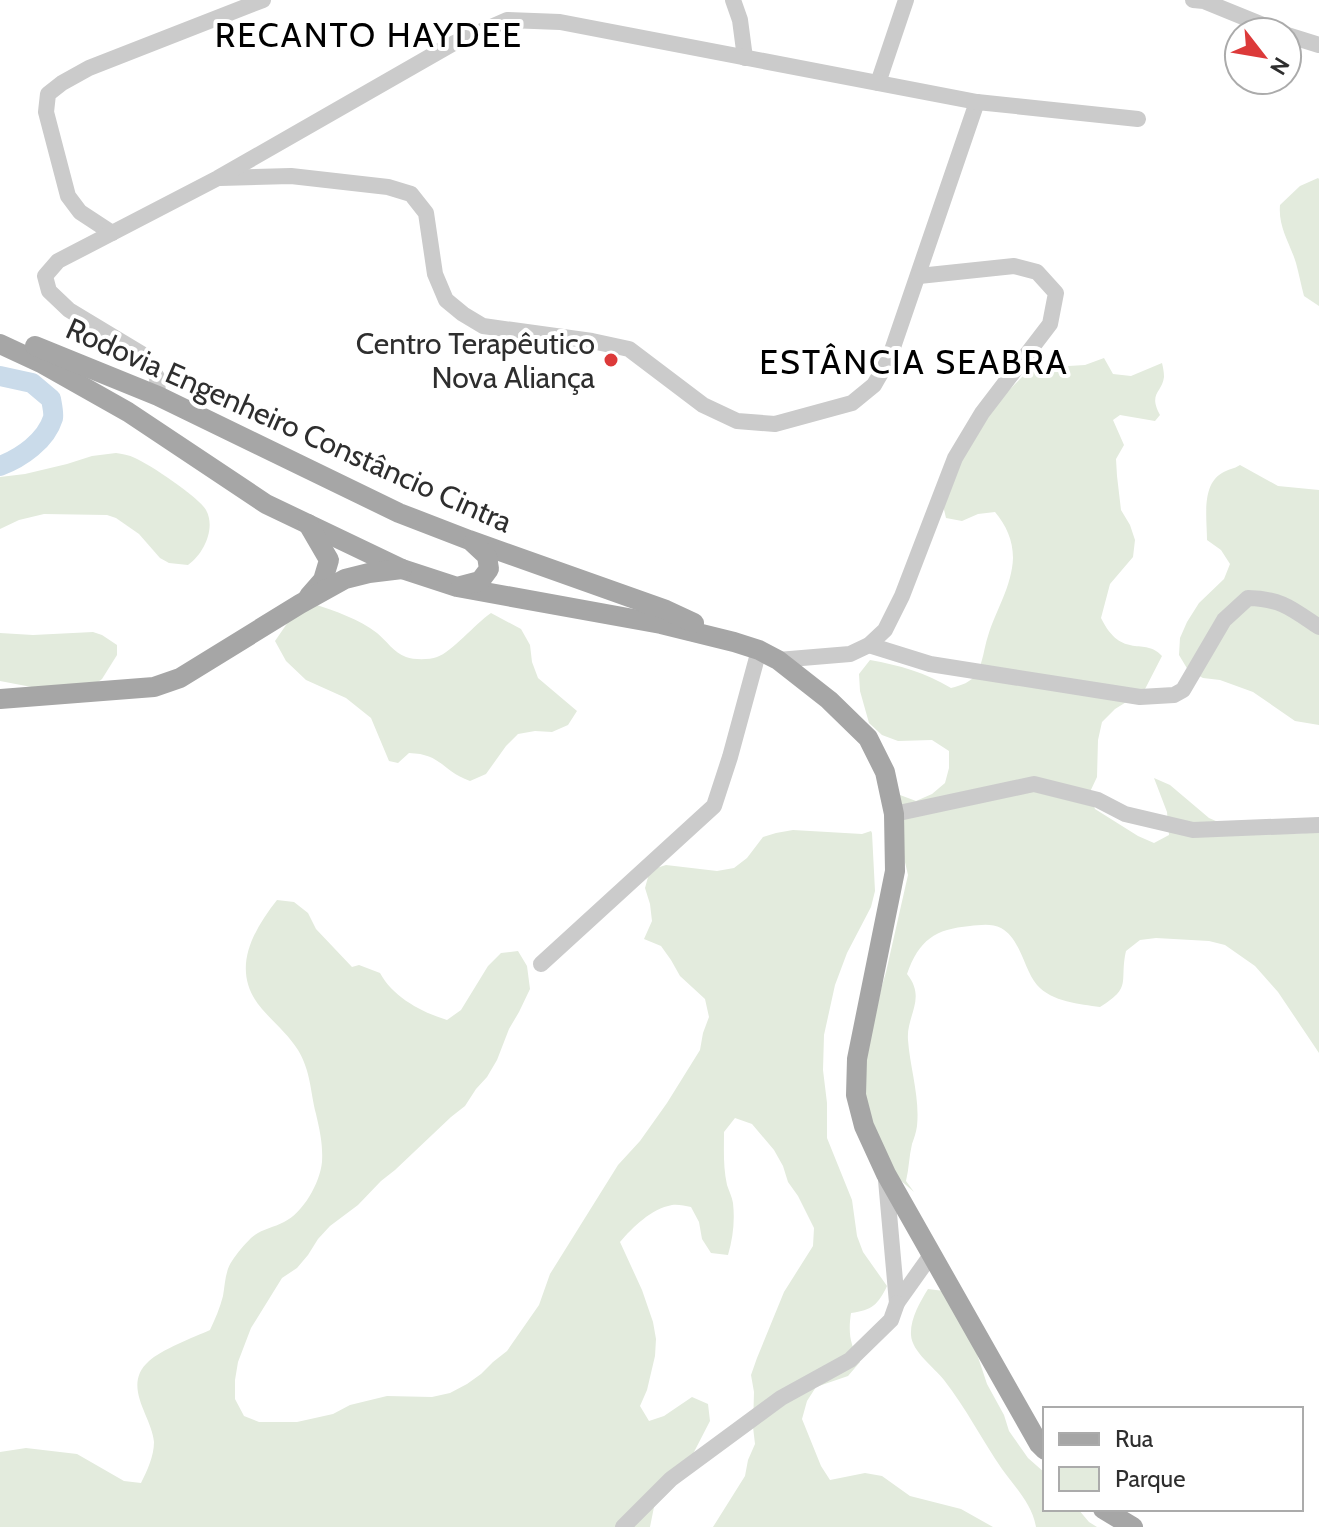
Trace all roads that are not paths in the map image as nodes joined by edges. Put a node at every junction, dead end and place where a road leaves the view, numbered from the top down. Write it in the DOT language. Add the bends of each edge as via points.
graph roads {
  1 [pos="263,0"];
  2 [pos="733,0"];
  3 [pos="906,0"];
  4 [pos="1193,0"];
  5 [pos="1241,16"];
  6 [pos="745,58"];
  7 [pos="878,83"];
  8 [pos="977,102"];
  9 [pos="1138,119"];
  10 [pos="218,178"];
  11 [pos="112,233"];
  12 [pos="919,276"];
  13 [pos="0,330"];
  14 [pos="0,344"];
  15 [pos="0,356"];
  16 [pos="43,364"];
  17 [pos="158,396"];
  18 [pos="308,524"];
  19 [pos="469,540"];
  20 [pos="402,569"];
  21 [pos="457,587"];
  22 [pos="300,604"];
  23 [pos="1319,627"];
  24 [pos="734,642"];
  25 [pos="869,645"];
  26 [pos="759,650"];
  27 [pos="778,660"];
  28 [pos="0,699"];
  29 [pos="894,814"];
  30 [pos="1319,825"];
  31 [pos="541,964"];
  32 [pos="886,1174"];
  33 [pos="931,1255"];
  34 [pos="897,1303"];
  35 [pos="1043,1448"];
  36 [pos="1106,1511"];
  37 [pos="623,1527"];
  38 [pos="1133,1527"];
  1 -- 11 [label="street" via="89,68 48,94 46,112 68,196 80,212"];
  2 -- 6 [label="street"];
  3 -- 7 [label="street"];
  4 -- 5 [label="street"];
  6 -- 7 [label="street"];
  6 -- 10 [label="street" via="560,22 507,20 452,44"];
  7 -- 8 [label="street"];
  8 -- 9 [label="street"];
  8 -- 12 [label="street"];
  10 -- 11 [label="street"];
  10 -- 12 [label="street" via="291,176 411,194 426,213 435,274 446,300 463,314 483,326 629,349 703,405 737,421 775,424 852,403 874,385 889,359"];
  11 -- 17 [label="street" via="58,261 45,276 49,291 69,310 142,354 157,377"];
  12 -- 25 [label="street" via="1014,266 1037,272 1056,293 1050,324 955,458 902,596 885,630"];
  13 -- 17 [label="main road, Rodovia Engenheiro Constâncio Cintra"];
  14 -- 16 [label="main road, Rodovia Engenheiro Constâncio Cintra"];
  15 -- 16 [label="street"];
  16 -- 18 [label="main road, Rodovia Engenheiro Constâncio Cintra" via="128,412 266,504"];
  17 -- 19 [label="main road, Rodovia Engenheiro Constâncio Cintra" via="399,513"];
  18 -- 20 [label="main road, Rodovia Engenheiro Constâncio Cintra"];
  18 -- 22 [label="main road" via="329,560 323,580"];
  19 -- 21 [label="main road" via="487,556 489,569 480,581"];
  19 -- 24 [label="main road, Rodovia Engenheiro Constâncio Cintra" via="666,610"];
  20 -- 21 [label="main road, Rodovia Engenheiro Constâncio Cintra"];
  20 -- 22 [label="main road" via="345,579"];
  21 -- 24 [label="main road, Rodovia Engenheiro Constâncio Cintra"];
  22 -- 28 [label="main road" via="180,678 154,687"];
  23 -- 25 [label="street" via="1271,599 1248,598 1224,620 1183,690 1140,697 930,664"];
  24 -- 26 [label="main road, Rodovia Engenheiro Constâncio Cintra"];
  25 -- 27 [label="street" via="850,654"];
  26 -- 27 [label="main road, Rodovia Engenheiro Constâncio Cintra"];
  26 -- 31 [label="street" via="714,806"];
  27 -- 29 [label="main road, Rodovia Engenheiro Constâncio Cintra" via="868,738 885,772"];
  29 -- 30 [label="street" via="1034,784 1193,830"];
  29 -- 32 [label="main road, Rodovia Engenheiro Constâncio Cintra" via="895,871 857,1059 856,1095"];
  32 -- 33 [label="main road, Rodovia Engenheiro Constâncio Cintra"];
  32 -- 34 [label="street"];
  33 -- 34 [label="street"];
  33 -- 35 [label="main road, Rodovia Engenheiro Constâncio Cintra"];
  34 -- 37 [label="street" via="891,1320 850,1360 781,1398 683,1470"];
  36 -- 38 [label="main road"];
}
